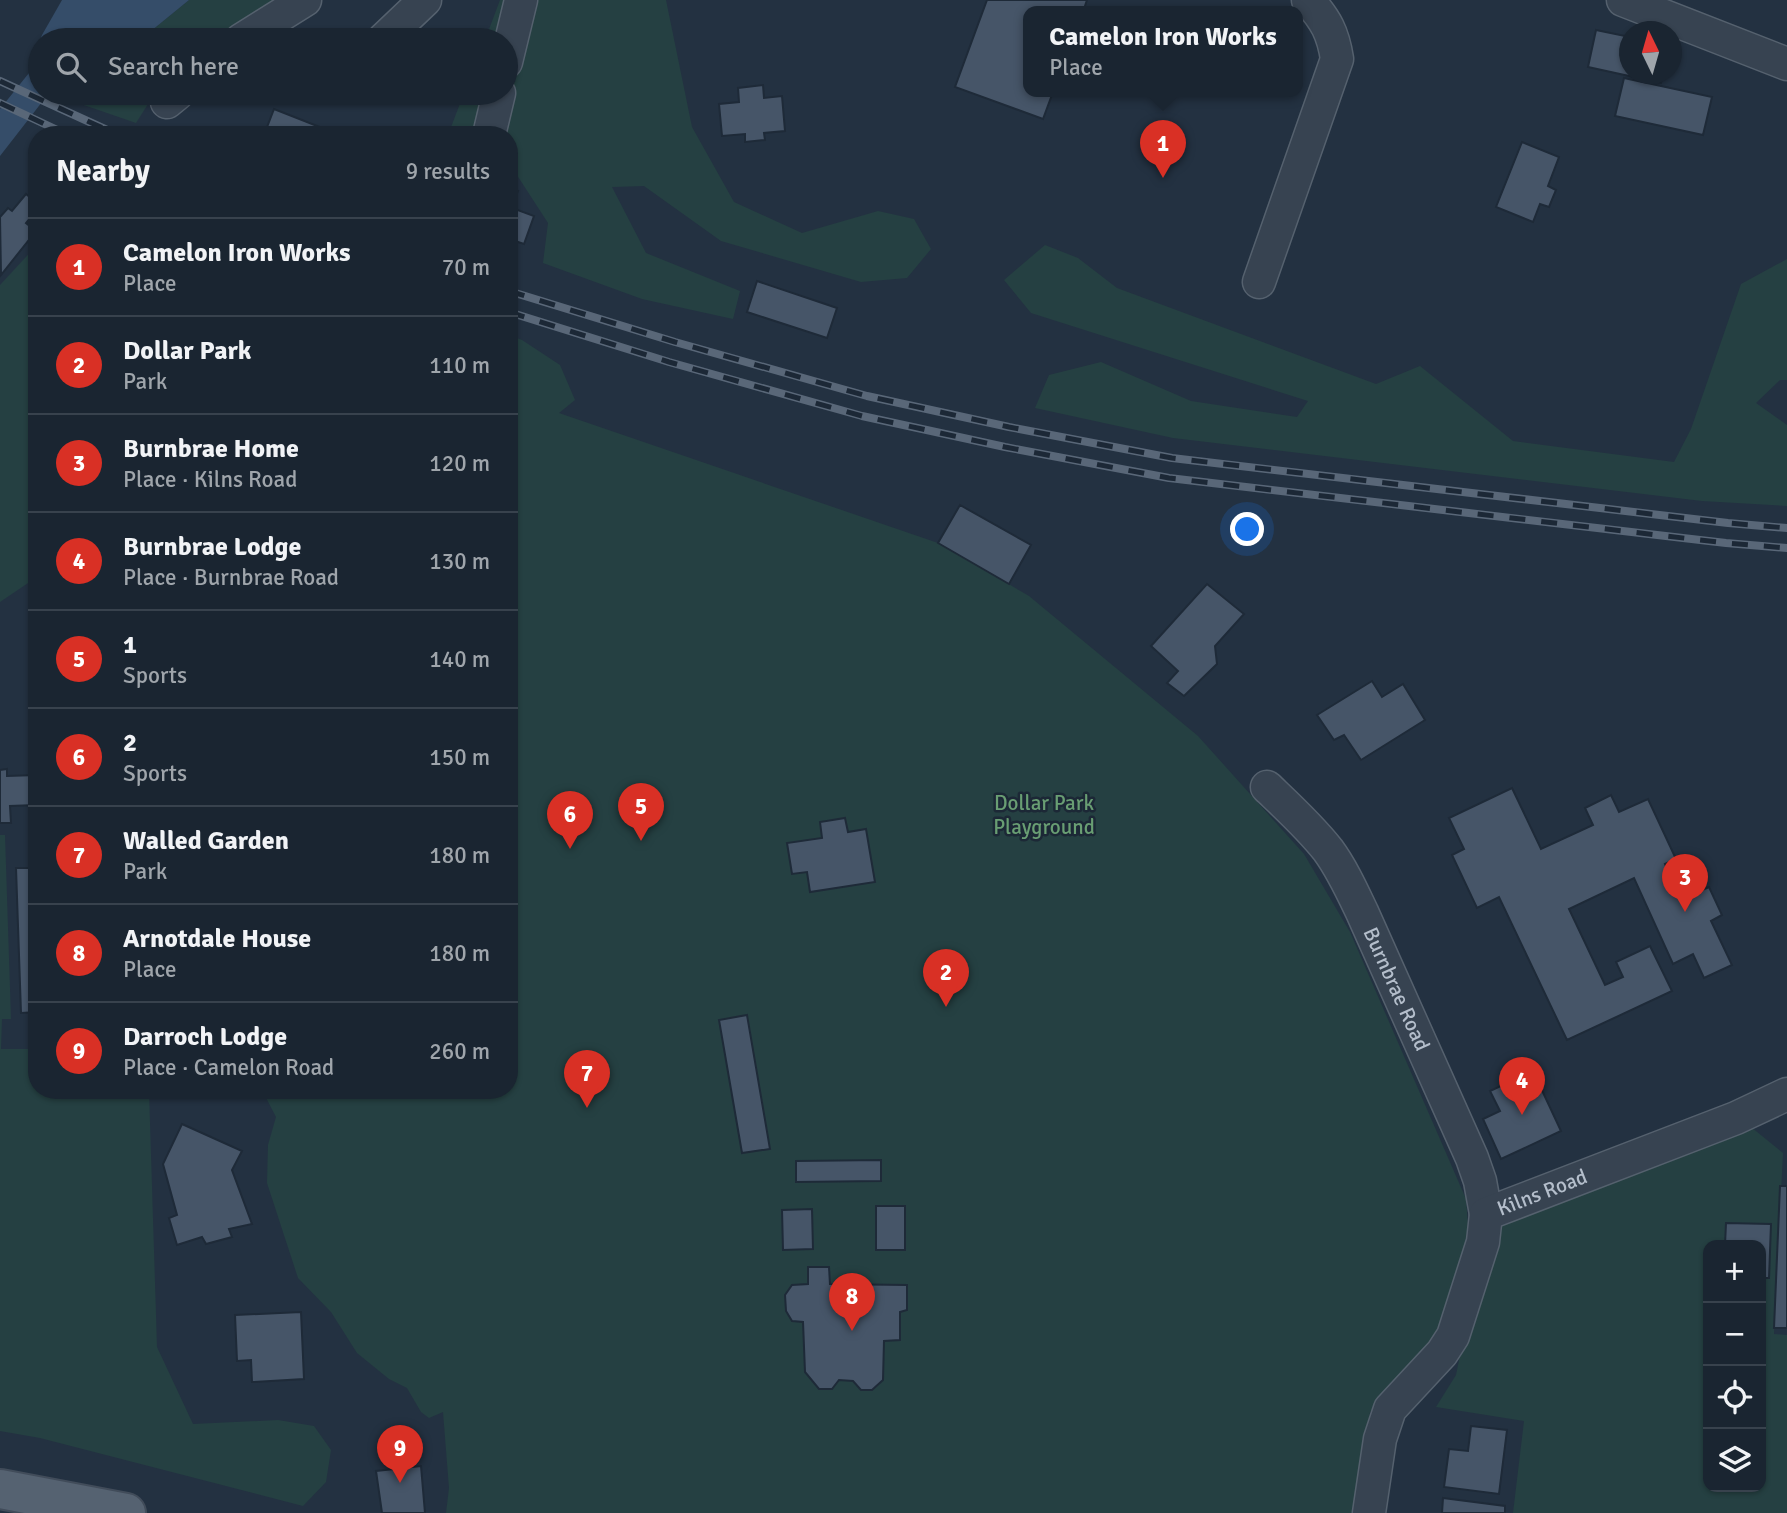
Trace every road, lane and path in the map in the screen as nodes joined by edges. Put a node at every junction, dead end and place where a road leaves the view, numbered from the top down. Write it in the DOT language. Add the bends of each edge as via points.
graph roads {
  1 [pos="305,0"];
  2 [pos="425,0"];
  3 [pos="521,0"];
  4 [pos="1308,0"];
  5 [pos="1623,0"];
  6 [pos="260,28"];
  7 [pos="396,28"];
  8 [pos="514,28"];
  9 [pos="1787,64"];
  10 [pos="496,105"];
  11 [pos="491,126"];
  12 [pos="1259,282"];
  13 [pos="1267,787"];
  14 [pos="1787,1094"];
  15 [pos="1486,1214"];
  16 [pos="0,1489"];
  17 [pos="126,1513"];
  18 [pos="1369,1513"];
  1 -- 6 [label="street"];
  2 -- 7 [label="street"];
  3 -- 8 [label="street"];
  4 -- 12 [label="street" via="1324,17 1337,59"];
  5 -- 9 [label="street"];
  10 -- 11 [label="street"];
  13 -- 15 [label="street, Burnbrae Road" via="1329,851 1362,912 1472,1158"];
  14 -- 15 [label="street, Kilns Road"];
  15 -- 18 [label="street, Kilns Road" via="1483,1242 1453,1336 1390,1409 1380,1439"];
  16 -- 17 [label="main road"];
}
